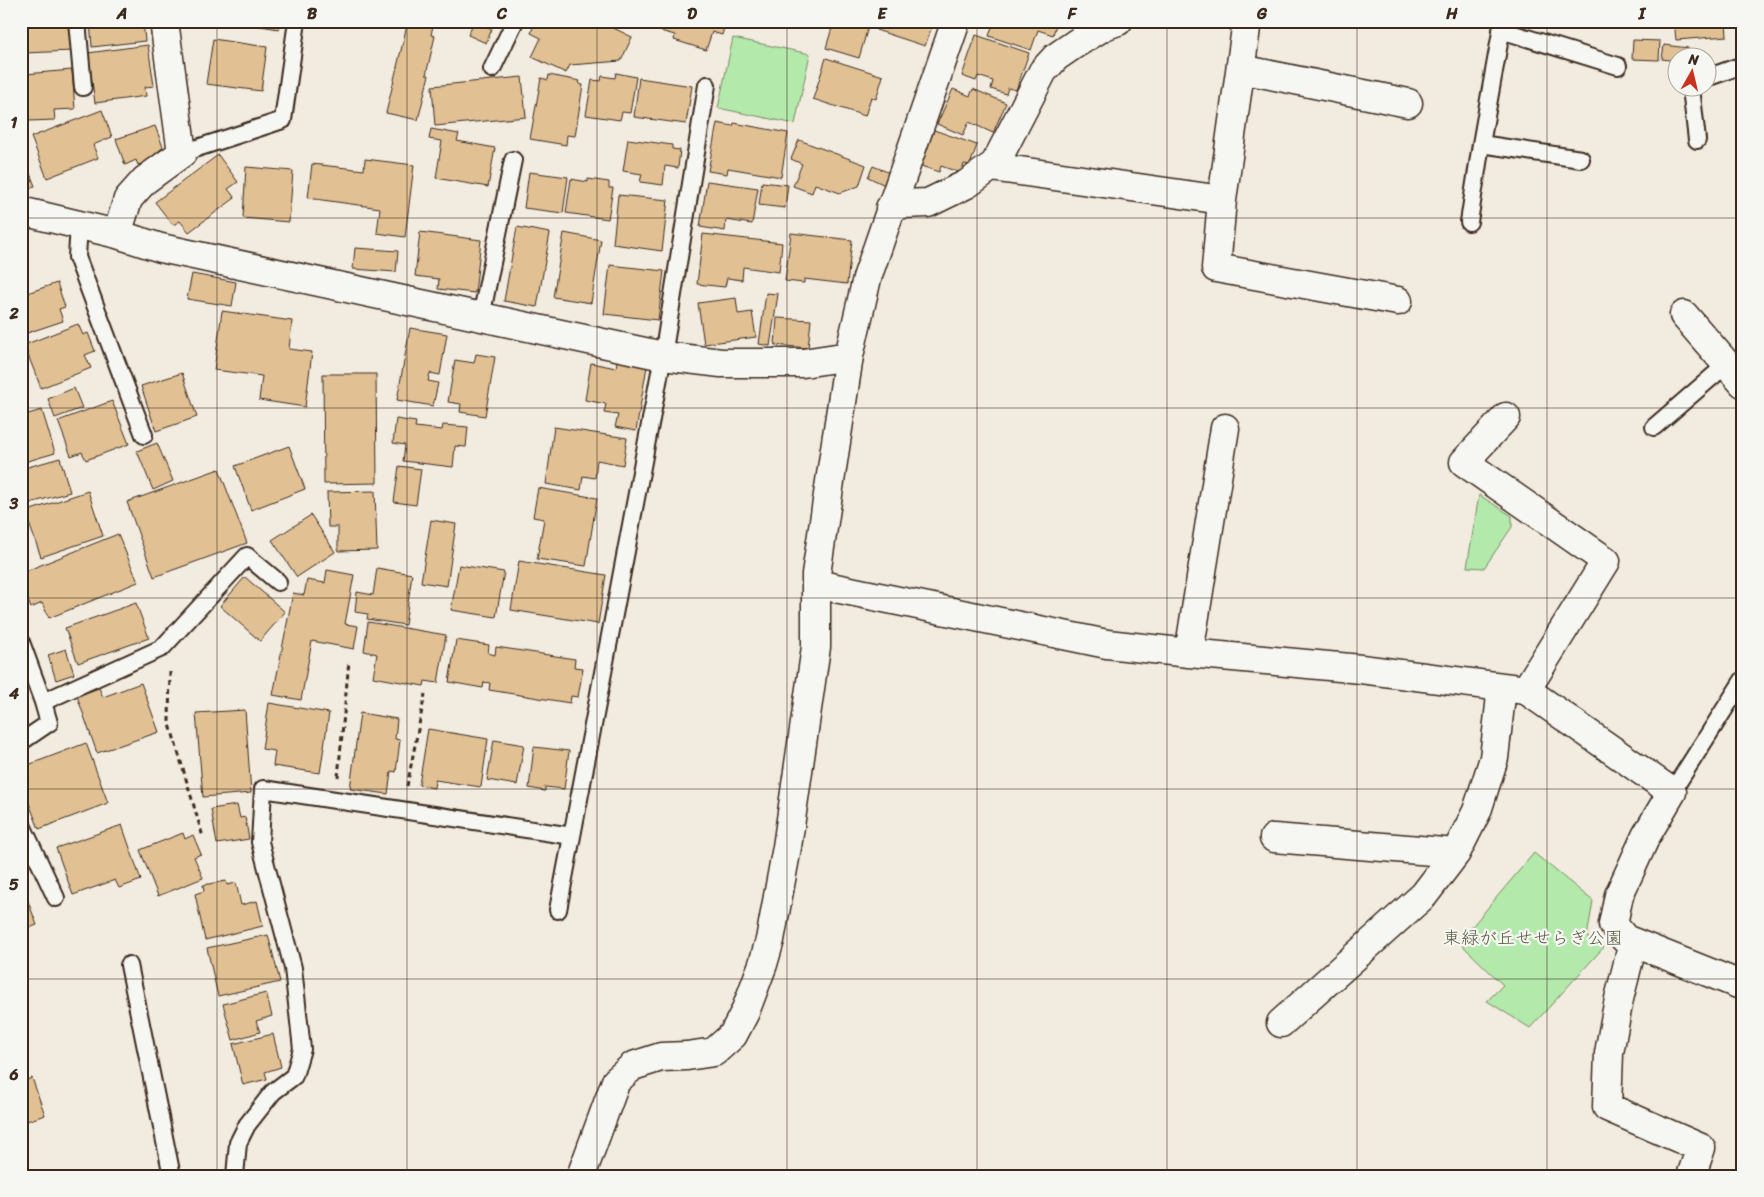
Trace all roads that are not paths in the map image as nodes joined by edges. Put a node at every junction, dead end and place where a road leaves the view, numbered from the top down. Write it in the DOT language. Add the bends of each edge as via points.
graph roads {
  1 [pos="78,21"];
  2 [pos="164,21"];
  3 [pos="297,21"];
  4 [pos="515,21"];
  5 [pos="956,21"];
  6 [pos="1118,21"];
  7 [pos="1247,21"];
  8 [pos="1502,26"];
  9 [pos="1743,65"];
  10 [pos="1618,66"];
  11 [pos="492,69"];
  12 [pos="1241,69"];
  13 [pos="1716,74"];
  14 [pos="707,85"];
  15 [pos="83,87"];
  16 [pos="1693,98"];
  17 [pos="1408,104"];
  18 [pos="1697,140"];
  19 [pos="1481,144"];
  20 [pos="182,153"];
  21 [pos="1581,159"];
  22 [pos="513,160"];
  23 [pos="991,167"];
  24 [pos="1222,200"];
  25 [pos="890,208"];
  26 [pos="21,211"];
  27 [pos="1470,222"];
  28 [pos="79,224"];
  29 [pos="117,234"];
  30 [pos="1398,301"];
  31 [pos="1684,315"];
  32 [pos="481,317"];
  33 [pos="663,356"];
  34 [pos="849,356"];
  35 [pos="1735,374"];
  36 [pos="1506,417"];
  37 [pos="1654,427"];
  38 [pos="1225,428"];
  39 [pos="144,435"];
  40 [pos="278,582"];
  41 [pos="816,584"];
  42 [pos="21,642"];
  43 [pos="1189,653"];
  44 [pos="1743,680"];
  45 [pos="1514,689"];
  46 [pos="43,702"];
  47 [pos="21,742"];
  48 [pos="1672,792"];
  49 [pos="21,823"];
  50 [pos="572,836"];
  51 [pos="1274,838"];
  52 [pos="1456,852"];
  53 [pos="56,898"];
  54 [pos="558,910"];
  55 [pos="1633,943"];
  56 [pos="129,965"];
  57 [pos="1743,986"];
  58 [pos="1280,1024"];
  59 [pos="172,1176"];
  60 [pos="235,1176"];
  61 [pos="581,1176"];
  62 [pos="1691,1176"];
  1 -- 15 [label="lane"];
  2 -- 20 [label="street"];
  3 -- 20 [label="lane" via="283,120"];
  4 -- 11 [label="lane"];
  5 -- 25 [label="street"];
  6 -- 23 [label="street" via="1104,26 1056,57 1044,71"];
  7 -- 12 [label="street"];
  8 -- 10 [label="lane"];
  8 -- 19 [label="lane"];
  9 -- 13 [label="lane"];
  12 -- 17 [label="street"];
  12 -- 24 [label="street"];
  14 -- 33 [label="lane"];
  16 -- 18 [label="lane"];
  19 -- 21 [label="lane"];
  19 -- 27 [label="lane"];
  20 -- 29 [label="street" via="145,180 128,199"];
  22 -- 32 [label="lane"];
  23 -- 24 [label="street"];
  23 -- 25 [label="street" via="967,184 928,203"];
  24 -- 30 [label="street" via="1216,268"];
  25 -- 34 [label="street" via="867,278"];
  26 -- 28 [label="street"];
  28 -- 29 [label="street"];
  28 -- 39 [label="lane" via="76,257"];
  29 -- 32 [label="street" via="161,248"];
  31 -- 35 [label="street"];
  32 -- 33 [label="street"];
  33 -- 34 [label="street" via="720,363 803,363"];
  33 -- 50 [label="lane"];
  34 -- 41 [label="street"];
  35 -- 37 [label="lane"];
  36 -- 45 [label="street" via="1464,462 1606,562"];
  38 -- 43 [label="street"];
  40 -- 46 [label="lane" via="246,556 162,648"];
  41 -- 43 [label="street" via="1107,644"];
  41 -- 61 [label="street" via="816,647 784,865 770,940 744,1012 733,1035 714,1052 661,1057 633,1066 616,1081"];
  42 -- 46 [label="lane"];
  43 -- 45 [label="street" via="1361,669"];
  44 -- 48 [label="lane"];
  45 -- 48 [label="street"];
  45 -- 52 [label="street" via="1477,811"];
  46 -- 47 [label="lane" via="49,723"];
  48 -- 55 [label="street" via="1646,836 1619,895 1613,924 1624,939"];
  49 -- 53 [label="lane"];
  50 -- 54 [label="lane"];
  50 -- 60 [label="lane" via="263,789 260,842 293,968 302,1049 294,1076 273,1092 247,1125 238,1143"];
  51 -- 52 [label="street"];
  52 -- 58 [label="street" via="1424,895"];
  55 -- 57 [label="street"];
  55 -- 62 [label="street" via="1609,1052 1607,1107 1701,1148"];
  56 -- 59 [label="lane"];
}
